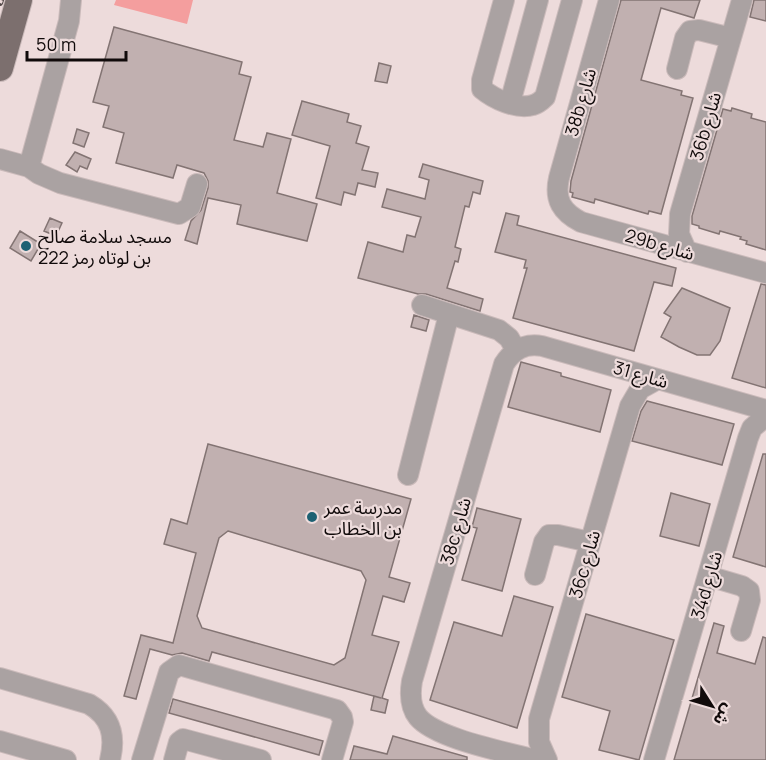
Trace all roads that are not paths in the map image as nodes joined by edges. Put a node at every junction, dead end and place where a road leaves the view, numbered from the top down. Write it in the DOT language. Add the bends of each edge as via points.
graph roads {
  1 [pos="19,0"];
  2 [pos="71,0"];
  3 [pos="504,0"];
  4 [pos="538,0"];
  5 [pos="572,0"];
  6 [pos="609,0"];
  7 [pos="741,0"];
  8 [pos="731,38"];
  9 [pos="0,68"];
  10 [pos="677,69"];
  11 [pos="510,103"];
  12 [pos="0,159"];
  13 [pos="29,167"];
  14 [pos="197,184"];
  15 [pos="559,204"];
  16 [pos="687,252"];
  17 [pos="766,273"];
  18 [pos="422,306"];
  19 [pos="449,314"];
  20 [pos="516,350"];
  21 [pos="658,379"];
  22 [pos="766,410"];
  23 [pos="766,416"];
  24 [pos="408,475"];
  25 [pos="590,543"];
  26 [pos="535,575"];
  27 [pos="708,576"];
  28 [pos="741,631"];
  29 [pos="0,678"];
  30 [pos="0,741"];
  31 [pos="66,760"];
  32 [pos="110,760"];
  33 [pos="142,760"];
  34 [pos="174,760"];
  35 [pos="261,760"];
  36 [pos="332,760"];
  37 [pos="535,760"];
  38 [pos="546,760"];
  39 [pos="654,760"];
  1 -- 9 [label="main road"];
  2 -- 13 [label="street" via="69,21"];
  3 -- 11 [label="street" via="482,89"];
  4 -- 11 [label="street"];
  5 -- 11 [label="street" via="545,97 532,105"];
  6 -- 15 [label="street, 38b شارع" via="559,178"];
  7 -- 8 [label="street, 36b شارع"];
  8 -- 10 [label="street" via="690,31"];
  8 -- 16 [label="street, 36b شارع" via="680,214 679,234"];
  12 -- 13 [label="street"];
  13 -- 14 [label="street" via="49,179 179,214 190,207"];
  15 -- 16 [label="street, 29b شارع" via="582,222"];
  16 -- 17 [label="street, 29b شارع"];
  18 -- 19 [label="street"];
  19 -- 20 [label="street" via="500,330"];
  19 -- 24 [label="street"];
  20 -- 21 [label="street, شارع 31" via="542,346"];
  20 -- 37 [label="street, 38c شارع" via="500,373 412,681 411,699 417,716 432,729"];
  21 -- 22 [label="street, شارع 31"];
  21 -- 25 [label="street, 36c شارع" via="640,389 630,406"];
  23 -- 27 [label="street, 34d شارع" via="752,428 748,438"];
  25 -- 26 [label="street" via="549,535"];
  25 -- 38 [label="street, 36c شارع" via="539,719 539,742"];
  27 -- 28 [label="street" via="749,591"];
  27 -- 39 [label="street, 34d شارع"];
  29 -- 32 [label="street" via="99,710 114,740"];
  30 -- 31 [label="street"];
  33 -- 36 [label="street" via="169,672 179,665 337,710 343,722"];
  34 -- 35 [label="street" via="178,742 183,739"];
}
